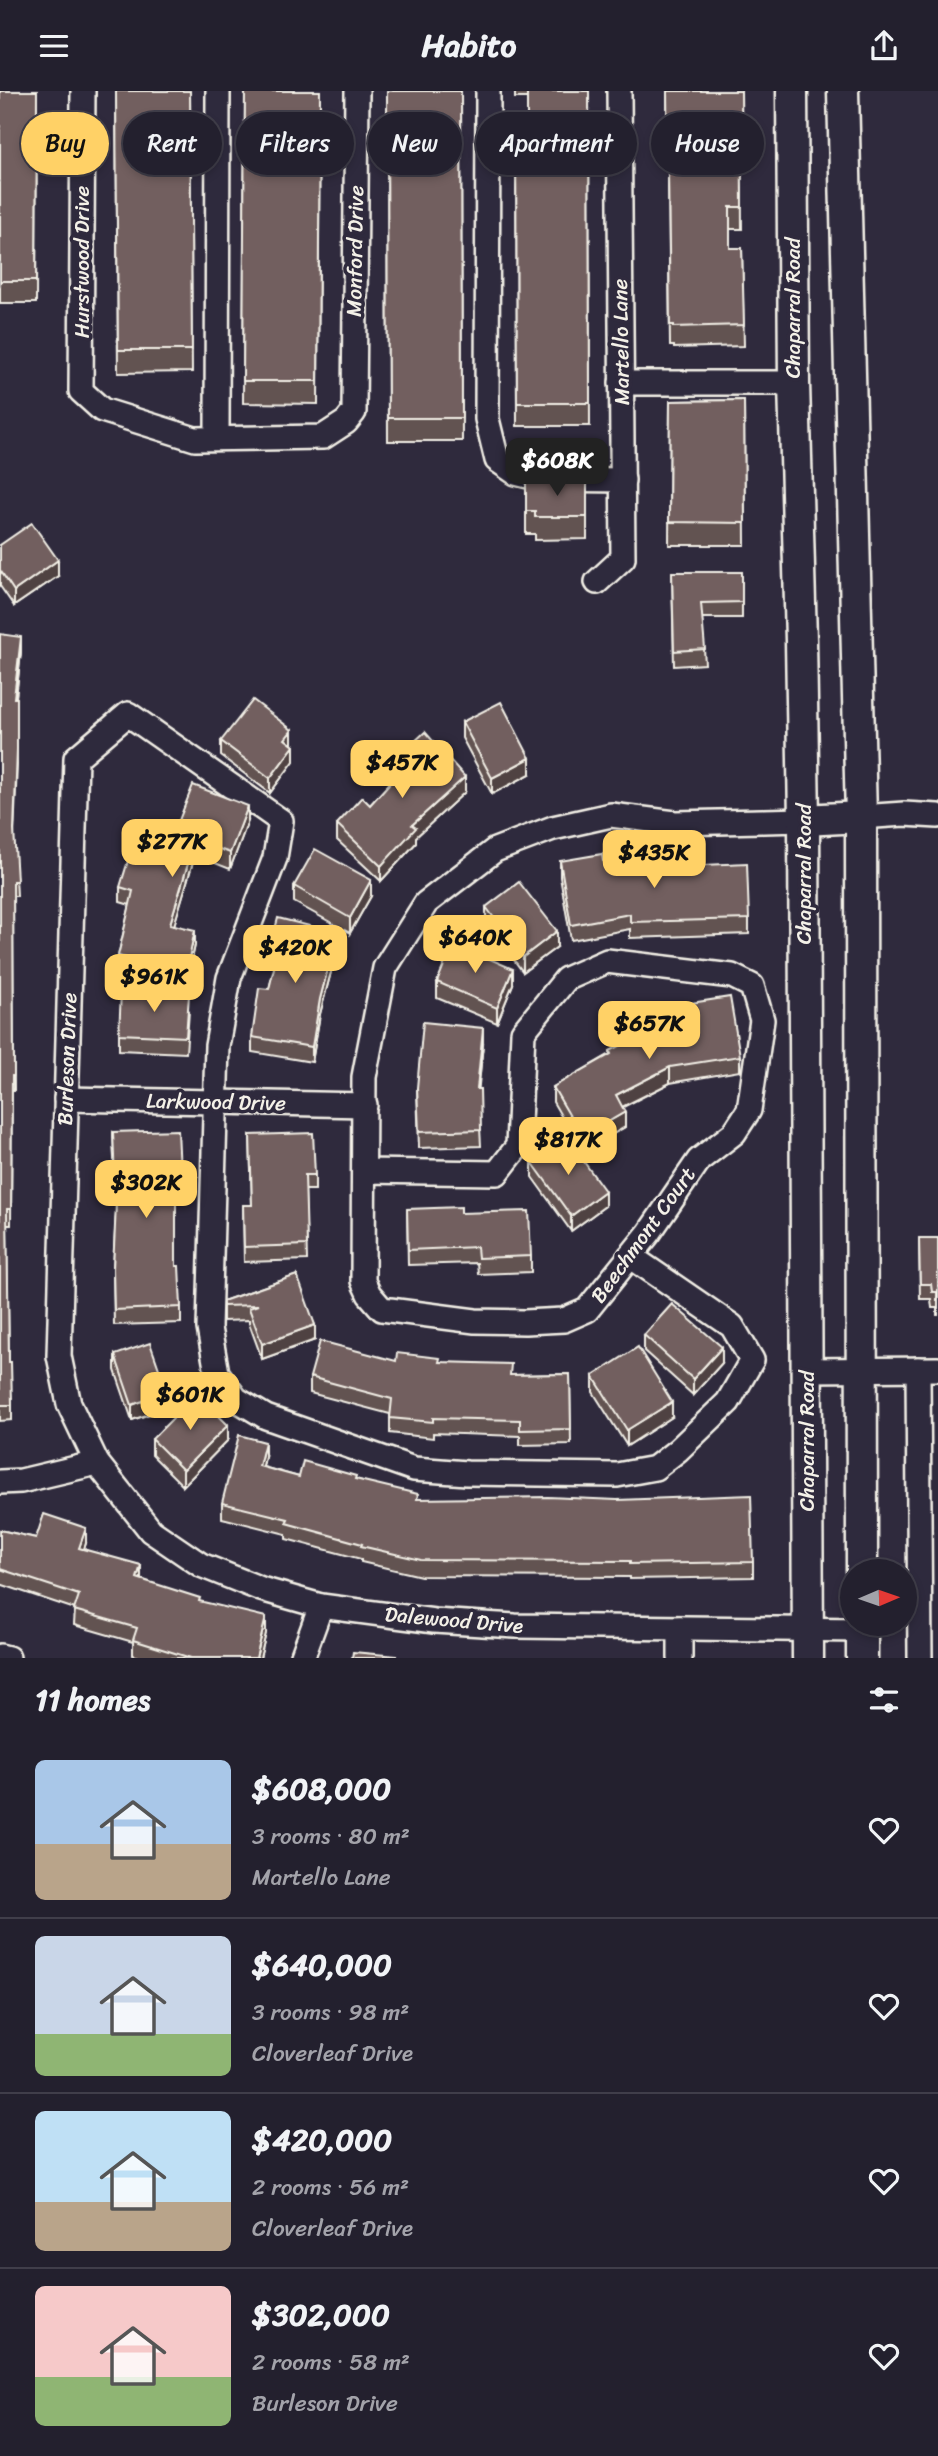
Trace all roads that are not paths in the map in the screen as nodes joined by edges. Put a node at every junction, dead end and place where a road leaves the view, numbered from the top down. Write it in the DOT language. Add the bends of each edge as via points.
graph roads {
  1 [pos="83,91"];
  2 [pos="218,91"];
  3 [pos="357,91"];
  4 [pos="488,91"];
  5 [pos="619,91"];
  6 [pos="792,91"];
  7 [pos="843,91"];
  8 [pos="621,383"];
  9 [pos="794,383"];
  10 [pos="217,438"];
  11 [pos="623,480"];
  12 [pos="597,582"];
  13 [pos="938,816"];
  14 [pos="861,817"];
  15 [pos="804,820"];
  16 [pos="66,1099"];
  17 [pos="216,1102"];
  18 [pos="365,1105"];
  19 [pos="364,1171"];
  20 [pos="630,1256"];
  21 [pos="862,1369"];
  22 [pos="928,1369"];
  23 [pos="806,1370"];
  24 [pos="97,1463"];
  25 [pos="0,1482"];
  26 [pos="862,1559"];
  27 [pos="320,1606"];
  28 [pos="680,1628"];
  29 [pos="862,1637"];
  30 [pos="808,1644"];
  31 [pos="0,1656"];
  32 [pos="8,1658"];
  33 [pos="302,1658"];
  34 [pos="680,1658"];
  35 [pos="920,1658"];
  1 -- 10 [label="street, Hurstwood Drive" via="81,391 102,410 195,439"];
  2 -- 10 [label="street"];
  3 -- 10 [label="street, Monford Drive" via="354,412 323,437"];
  4 -- 11 [label="street" via="487,419 497,460 516,473 540,479"];
  5 -- 8 [label="street, Martello Lane"];
  6 -- 9 [label="main road, Chaparral Road"];
  7 -- 14 [label="main road"];
  8 -- 9 [label="street"];
  8 -- 11 [label="street, Martello Lane"];
  9 -- 15 [label="main road, Chaparral Road"];
  11 -- 12 [label="street, Martello Lane" via="623,558"];
  13 -- 14 [label="street"];
  14 -- 15 [label="main road"];
  14 -- 21 [label="main road"];
  15 -- 18 [label="street, Beechmont Court" via="675,823 611,815 554,828 495,851 426,903 386,968 364,1077"];
  15 -- 23 [label="main road, Chaparral Road"];
  16 -- 17 [label="street, Larkwood Drive"];
  16 -- 17 [label="street, Burleson Drive" via="76,758 128,714 281,821 275,858 229,978 217,1046"];
  16 -- 24 [label="street, Burleson Drive" via="59,1356 69,1404"];
  17 -- 18 [label="street, Larkwood Drive"];
  17 -- 20 [label="street" via="209,1328 217,1374 236,1399 266,1417 414,1469 617,1475 655,1468 728,1402 752,1360 732,1326"];
  18 -- 19 [label="street, Beechmont Court"];
  19 -- 20 [label="street, Beechmont Court" via="363,1280 382,1309 475,1321 564,1320 587,1310"];
  19 -- 20 [label="street, Beechmont Court" via="497,1173 518,1146 523,1032 566,979 607,961 732,975 752,986 762,1020 749,1111 734,1133 698,1160"];
  21 -- 22 [label="street"];
  21 -- 23 [label="street"];
  21 -- 26 [label="main road"];
  22 -- 35 [label="street"];
  23 -- 30 [label="main road, Chaparral Road"];
  24 -- 25 [label="street"];
  24 -- 27 [label="street, Dalewood Drive" via="150,1531 201,1565 261,1590"];
  27 -- 28 [label="street, Dalewood Drive" via="515,1626"];
  27 -- 33 [label="street"];
  28 -- 30 [label="street, Dalewood Drive"];
  28 -- 34 [label="street"];
  29 -- 30 [label="street, Dalewood Drive"];
  31 -- 32 [label="street"];
}
